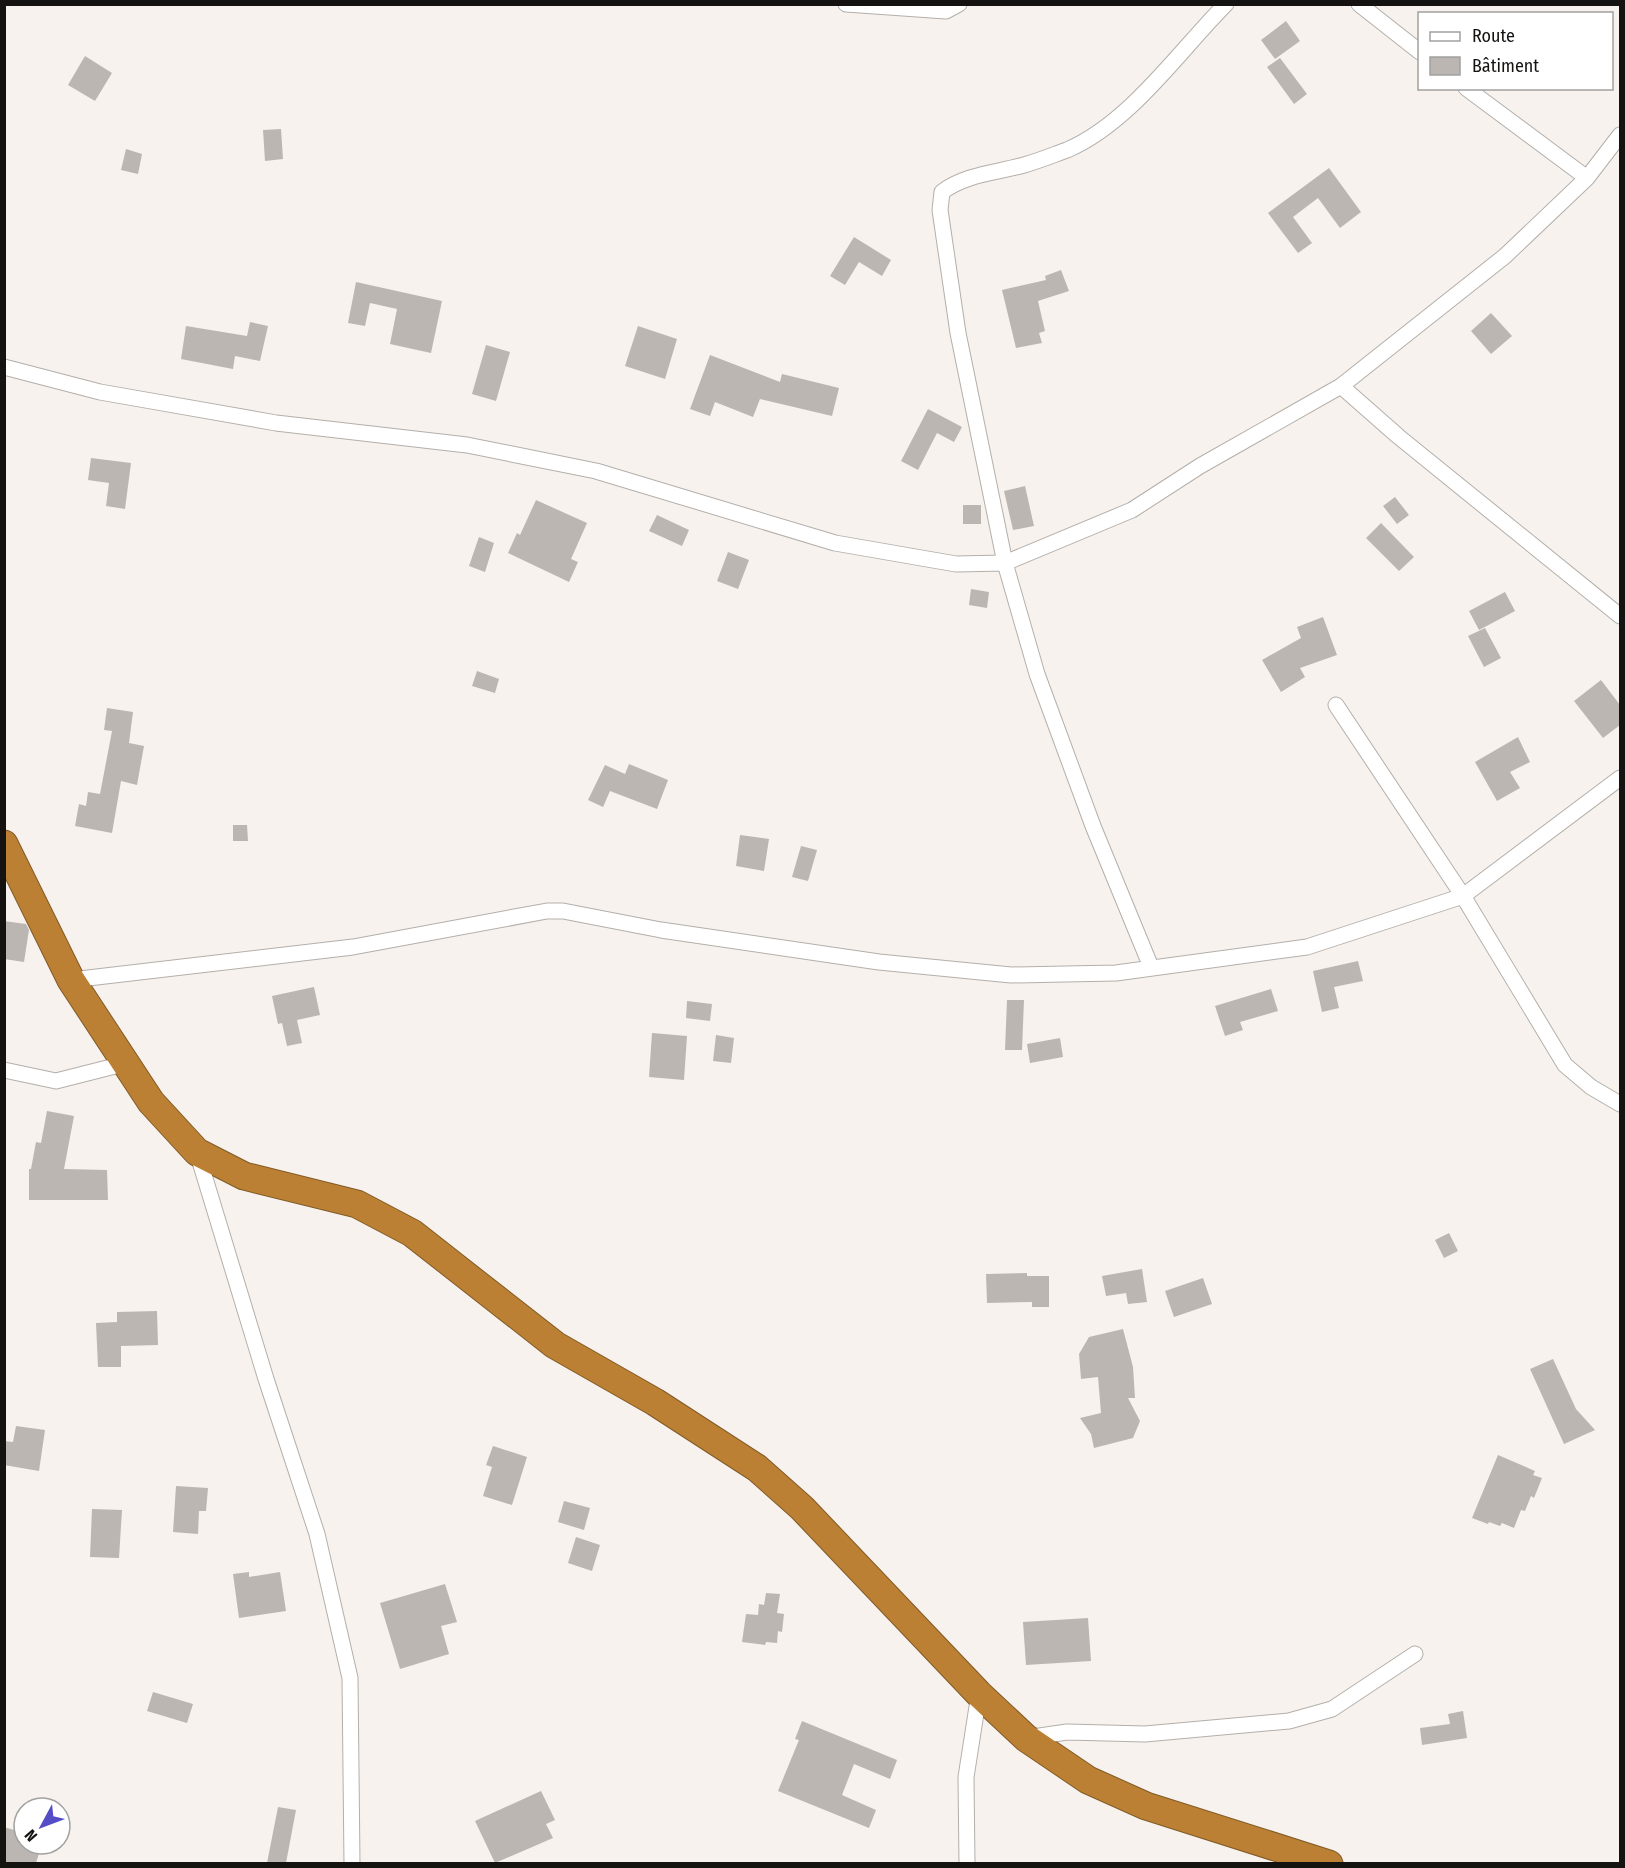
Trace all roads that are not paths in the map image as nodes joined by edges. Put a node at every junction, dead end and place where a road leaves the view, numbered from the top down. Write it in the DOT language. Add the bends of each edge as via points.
graph roads {
  1 [pos="846,4"];
  2 [pos="959,4"];
  3 [pos="1226,4"];
  4 [pos="1359,4"];
  5 [pos="1418,51"];
  6 [pos="1469,90"];
  7 [pos="1620,135"];
  8 [pos="1587,178"];
  9 [pos="4,367"];
  10 [pos="1341,386"];
  11 [pos="1005,563"];
  12 [pos="1620,616"];
  13 [pos="1336,705"];
  14 [pos="1620,778"];
  15 [pos="4,844"];
  16 [pos="1463,896"];
  17 [pos="1151,967"];
  18 [pos="71,980"];
  19 [pos="127,1064"];
  20 [pos="4,1070"];
  21 [pos="1620,1104"];
  22 [pos="197,1152"];
  23 [pos="1415,1654"];
  24 [pos="979,1694"];
  25 [pos="1026,1738"];
  26 [pos="352,1863"];
  27 [pos="967,1863"];
  28 [pos="1329,1863"];
  1 -- 2 [label="street" via="946,11"];
  3 -- 11 [label="street" via="1112,121 1069,149 1024,165 957,181 942,192 940,210 958,333"];
  4 -- 5 [label="street"];
  6 -- 8 [label="street"];
  7 -- 8 [label="street"];
  8 -- 10 [label="street" via="1505,256"];
  9 -- 11 [label="street" via="100,392 253,419 467,445 596,471 836,543 956,564"];
  10 -- 11 [label="street" via="1200,466 1132,510"];
  10 -- 12 [label="street"];
  11 -- 17 [label="street" via="1036,674"];
  13 -- 16 [label="street"];
  14 -- 16 [label="street"];
  15 -- 18 [label="highway"];
  16 -- 17 [label="street" via="1307,948"];
  16 -- 21 [label="street" via="1565,1065"];
  17 -- 18 [label="street" via="1116,973 989,973 879,962 555,911 353,947"];
  18 -- 19 [label="highway"];
  19 -- 20 [label="street" via="56,1080"];
  19 -- 22 [label="highway" via="151,1102"];
  22 -- 24 [label="highway" via="244,1176 357,1203 402,1227 555,1345 655,1402 757,1468 802,1508"];
  22 -- 26 [label="street" via="317,1534 350,1678"];
  23 -- 25 [label="street" via="1332,1709 1289,1721 1145,1734 1067,1732"];
  24 -- 25 [label="highway"];
  24 -- 27 [label="street" via="966,1777"];
  25 -- 28 [label="highway" via="1088,1780 1146,1806"];
}
